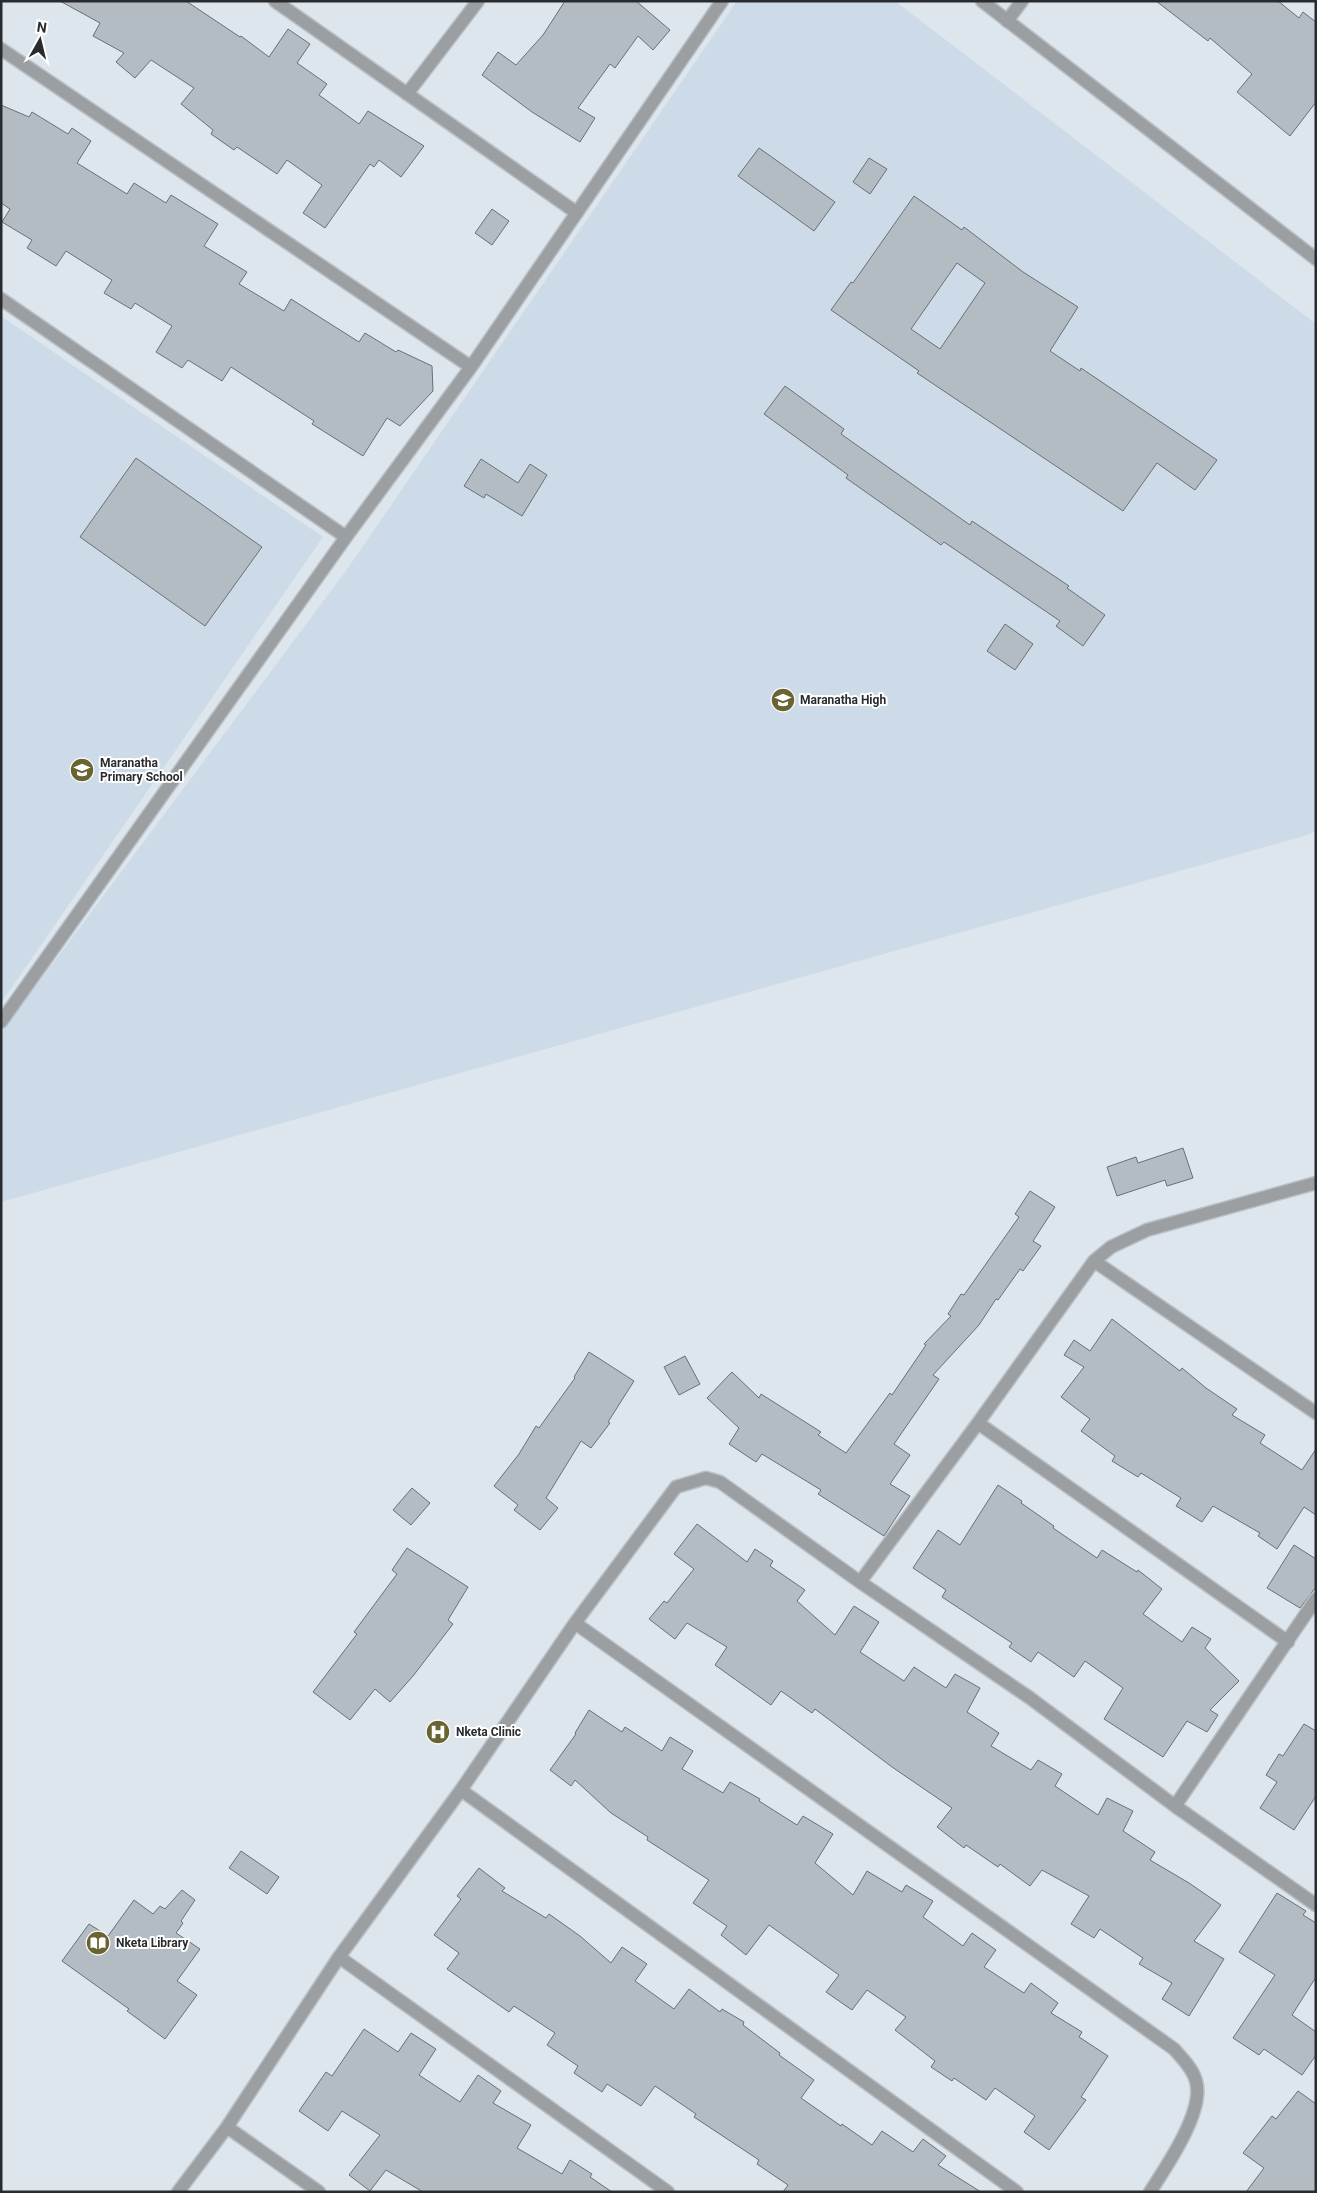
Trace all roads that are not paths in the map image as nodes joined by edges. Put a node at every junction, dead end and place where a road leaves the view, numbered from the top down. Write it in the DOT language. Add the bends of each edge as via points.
graph roads {
  1 [pos="275,1"];
  2 [pos="478,1"];
  3 [pos="722,1"];
  4 [pos="982,1"];
  5 [pos="1022,1"];
  6 [pos="1007,21"];
  7 [pos="1,49"];
  8 [pos="407,94"];
  9 [pos="577,213"];
  10 [pos="1316,260"];
  11 [pos="1,299"];
  12 [pos="471,367"];
  13 [pos="346,537"];
  14 [pos="1,1022"];
  15 [pos="1316,1183"];
  16 [pos="1094,1261"];
  17 [pos="1316,1413"];
  18 [pos="978,1423"];
  19 [pos="860,1582"];
  20 [pos="1316,1599"];
  21 [pos="575,1623"];
  22 [pos="1288,1642"];
  23 [pos="461,1790"];
  24 [pos="1175,1806"];
  25 [pos="1316,1905"];
  26 [pos="339,1957"];
  27 [pos="226,2127"];
  28 [pos="178,2192"];
  29 [pos="319,2192"];
  30 [pos="668,2192"];
  31 [pos="1017,2192"];
  32 [pos="1150,2192"];
  1 -- 8 [label="street"];
  2 -- 8 [label="street"];
  3 -- 9 [label="street"];
  4 -- 6 [label="street"];
  5 -- 6 [label="street"];
  6 -- 10 [label="street"];
  7 -- 12 [label="street"];
  8 -- 9 [label="street"];
  9 -- 12 [label="street"];
  11 -- 13 [label="street"];
  12 -- 13 [label="street"];
  13 -- 14 [label="street"];
  15 -- 16 [label="street" via="1147,1230 1111,1247"];
  16 -- 17 [label="street"];
  16 -- 18 [label="street"];
  18 -- 19 [label="street"];
  18 -- 22 [label="street"];
  19 -- 21 [label="street" via="720,1482 706,1478 676,1487"];
  19 -- 24 [label="street" via="1030,1698"];
  20 -- 22 [label="street"];
  21 -- 23 [label="street"];
  21 -- 32 [label="street" via="1174,2049 1196,2081 1195,2104 1177,2151"];
  22 -- 24 [label="street"];
  23 -- 26 [label="street"];
  23 -- 31 [label="street"];
  24 -- 25 [label="street"];
  26 -- 27 [label="street"];
  26 -- 30 [label="street"];
  27 -- 28 [label="street"];
  27 -- 29 [label="street"];
}
